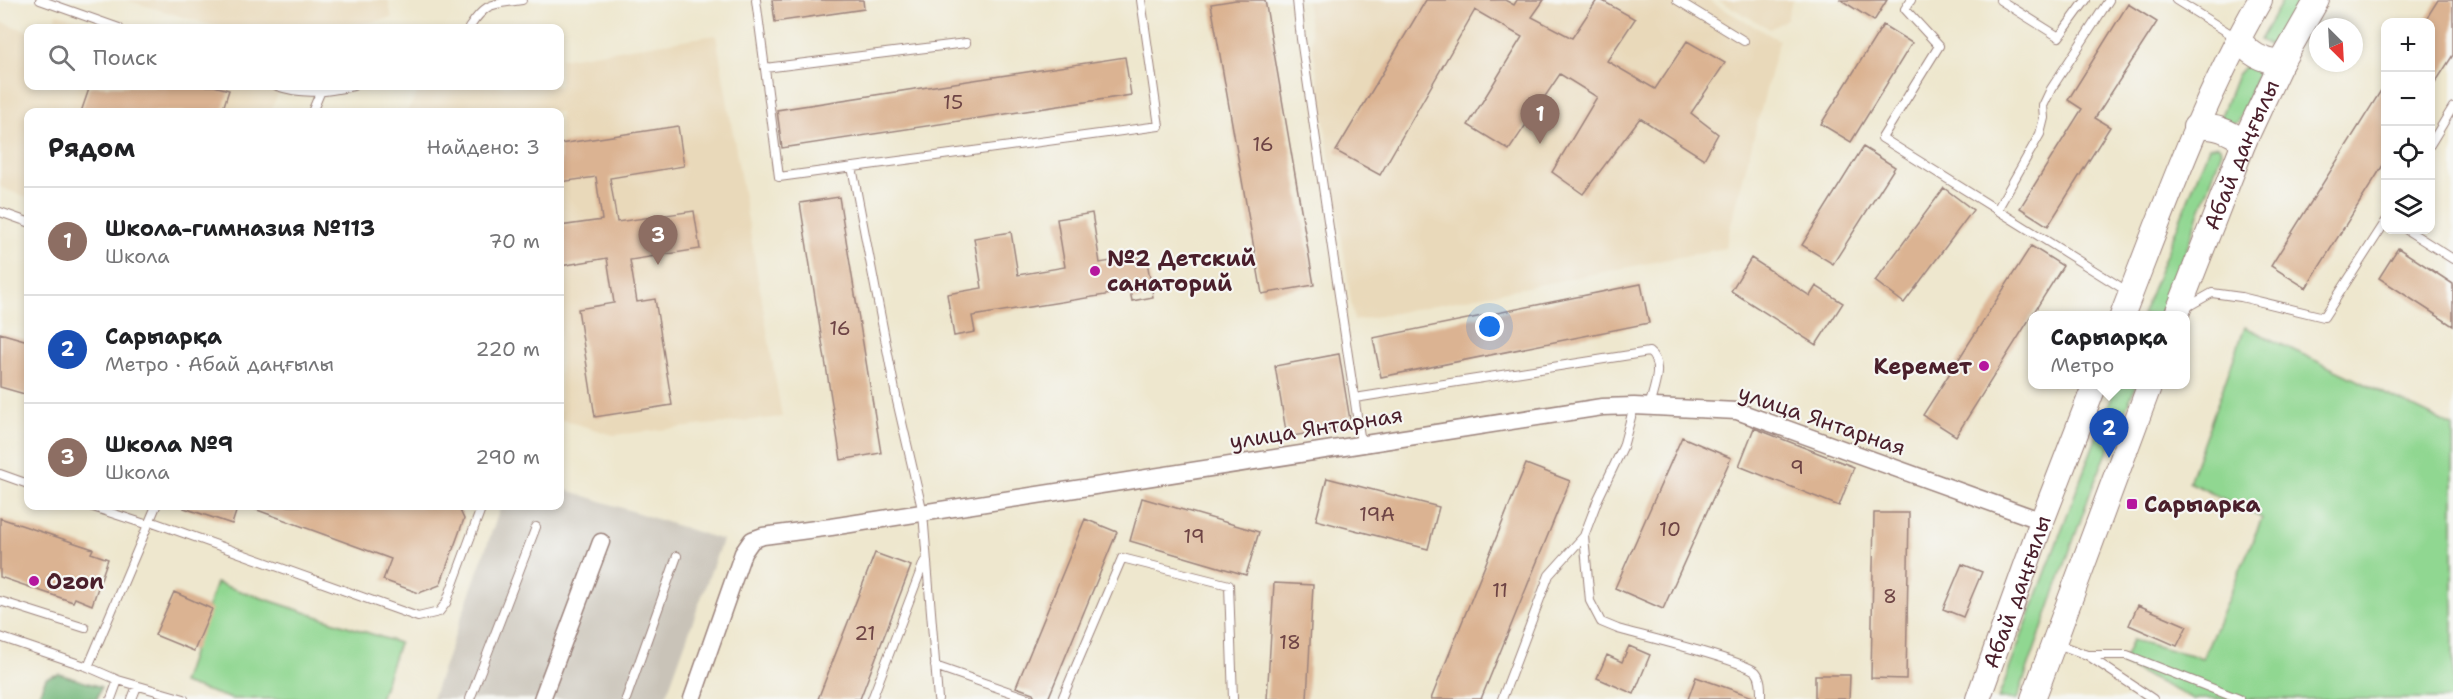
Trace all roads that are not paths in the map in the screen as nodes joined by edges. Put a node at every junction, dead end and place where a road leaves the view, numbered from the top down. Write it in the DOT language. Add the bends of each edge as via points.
graph roads {
  1 [pos="40,0"];
  2 [pos="522,0"];
  3 [pos="756,0"];
  4 [pos="1141,0"];
  5 [pos="1298,0"];
  6 [pos="1677,0"];
  7 [pos="1911,0"];
  8 [pos="2000,0"];
  9 [pos="2086,0"];
  10 [pos="2109,0"];
  11 [pos="2176,0"];
  12 [pos="2260,0"];
  13 [pos="2317,0"];
  14 [pos="108,24"];
  15 [pos="472,24"];
  16 [pos="2238,38"];
  17 [pos="1744,40"];
  18 [pos="966,43"];
  19 [pos="2281,63"];
  20 [pos="765,68"];
  21 [pos="290,90"];
  22 [pos="334,90"];
  23 [pos="320,93"];
  24 [pos="2453,107"];
  25 [pos="314,108"];
  26 [pos="2195,127"];
  27 [pos="2435,137"];
  28 [pos="2244,142"];
  29 [pos="852,167"];
  30 [pos="1997,210"];
  31 [pos="0,212"];
  32 [pos="24,221"];
  33 [pos="2381,227"];
  34 [pos="2413,234"];
  35 [pos="2453,259"];
  36 [pos="2126,304"];
  37 [pos="2178,311"];
  38 [pos="2181,311"];
  39 [pos="2093,389"];
  40 [pos="2148,389"];
  41 [pos="1355,398"];
  42 [pos="1642,406"];
  43 [pos="1361,443"];
  44 [pos="0,474"];
  45 [pos="24,483"];
  46 [pos="104,510"];
  47 [pos="154,510"];
  48 [pos="481,510"];
  49 [pos="923,513"];
  50 [pos="2042,521"];
  51 [pos="149,523"];
  52 [pos="536,527"];
  53 [pos="1584,536"];
  54 [pos="601,542"];
  55 [pos="677,556"];
  56 [pos="925,558"];
  57 [pos="0,601"];
  58 [pos="85,628"];
  59 [pos="0,637"];
  60 [pos="2053,643"];
  61 [pos="2087,655"];
  62 [pos="935,666"];
  63 [pos="88,667"];
  64 [pos="118,680"];
  65 [pos="137,686"];
  66 [pos="111,699"];
  67 [pos="132,699"];
  68 [pos="184,699"];
  69 [pos="470,699"];
  70 [pos="542,699"];
  71 [pos="626,699"];
  72 [pos="692,699"];
  73 [pos="872,699"];
  74 [pos="938,699"];
  75 [pos="1030,699"];
  76 [pos="1062,699"];
  77 [pos="1233,699"];
  78 [pos="1502,699"];
  79 [pos="1761,699"];
  80 [pos="1978,699"];
  81 [pos="2033,699"];
  82 [pos="2153,699"];
  83 [pos="2239,699"];
  1 -- 14 [label="lane"];
  2 -- 15 [label="lane" via="489,5"];
  3 -- 20 [label="lane"];
  4 -- 29 [label="lane" via="1159,126"];
  5 -- 41 [label="lane"];
  6 -- 17 [label="lane"];
  7 -- 30 [label="lane" via="1905,9 1939,46 1882,138"];
  8 -- 9 [label="lane" via="2059,38"];
  10 -- 30 [label="lane" via="2051,89 2043,106 2040,134"];
  11 -- 16 [label="lane"];
  12 -- 16 [label="main road"];
  13 -- 19 [label="main road, Абай даңғылы"];
  16 -- 19 [label="main road" via="2257,58"];
  16 -- 26 [label="main road"];
  18 -- 20 [label="lane"];
  19 -- 28 [label="main road, Абай даңғылы"];
  20 -- 29 [label="lane" via="779,177"];
  21 -- 23 [label="lane"];
  22 -- 23 [label="lane"];
  23 -- 25 [label="lane"];
  24 -- 27 [label="lane"];
  26 -- 28 [label="main road" via="2213,126"];
  26 -- 36 [label="main road"];
  28 -- 37 [label="main road, Абай даңғылы"];
  29 -- 49 [label="lane"];
  30 -- 36 [label="lane"];
  31 -- 32 [label="lane"];
  33 -- 38 [label="lane" via="2324,317 2212,293"];
  34 -- 35 [label="lane"];
  39 -- 50 [label="main road, Абай даңғылы"];
  40 -- 60 [label="main road"];
  41 -- 42 [label="lane" via="1649,352 1658,367"];
  41 -- 43 [label="lane"];
  42 -- 43 [label="street, улица Янтарная" via="1602,407"];
  42 -- 50 [label="street, улица Янтарная" via="1737,411"];
  42 -- 53 [label="lane"];
  43 -- 49 [label="street, улица Янтарная"];
  44 -- 45 [label="lane"];
  46 -- 51 [label="lane"];
  47 -- 51 [label="lane"];
  48 -- 51 [label="lane" via="446,603 439,612 418,617"];
  49 -- 56 [label="lane"];
  49 -- 72 [label="street, улица Янтарная" via="752,540 743,553"];
  50 -- 80 [label="main road, Абай даңғылы"];
  51 -- 63 [label="lane"];
  52 -- 69 [label="lane"];
  53 -- 78 [label="lane" via="1549,575"];
  53 -- 79 [label="lane" via="1590,601 1601,622 1756,672"];
  54 -- 70 [label="street"];
  55 -- 71 [label="lane"];
  56 -- 62 [label="lane"];
  56 -- 73 [label="lane"];
  57 -- 58 [label="lane"];
  59 -- 63 [label="lane"];
  60 -- 61 [label="lane"];
  60 -- 81 [label="main road"];
  61 -- 82 [label="lane"];
  61 -- 83 [label="lane" via="2127,655"];
  62 -- 74 [label="lane"];
  62 -- 75 [label="lane"];
  63 -- 64 [label="lane"];
  64 -- 65 [label="lane"];
  64 -- 66 [label="lane"];
  65 -- 67 [label="lane"];
  65 -- 68 [label="lane"];
  76 -- 77 [label="lane" via="1122,558 1229,585"];
}
